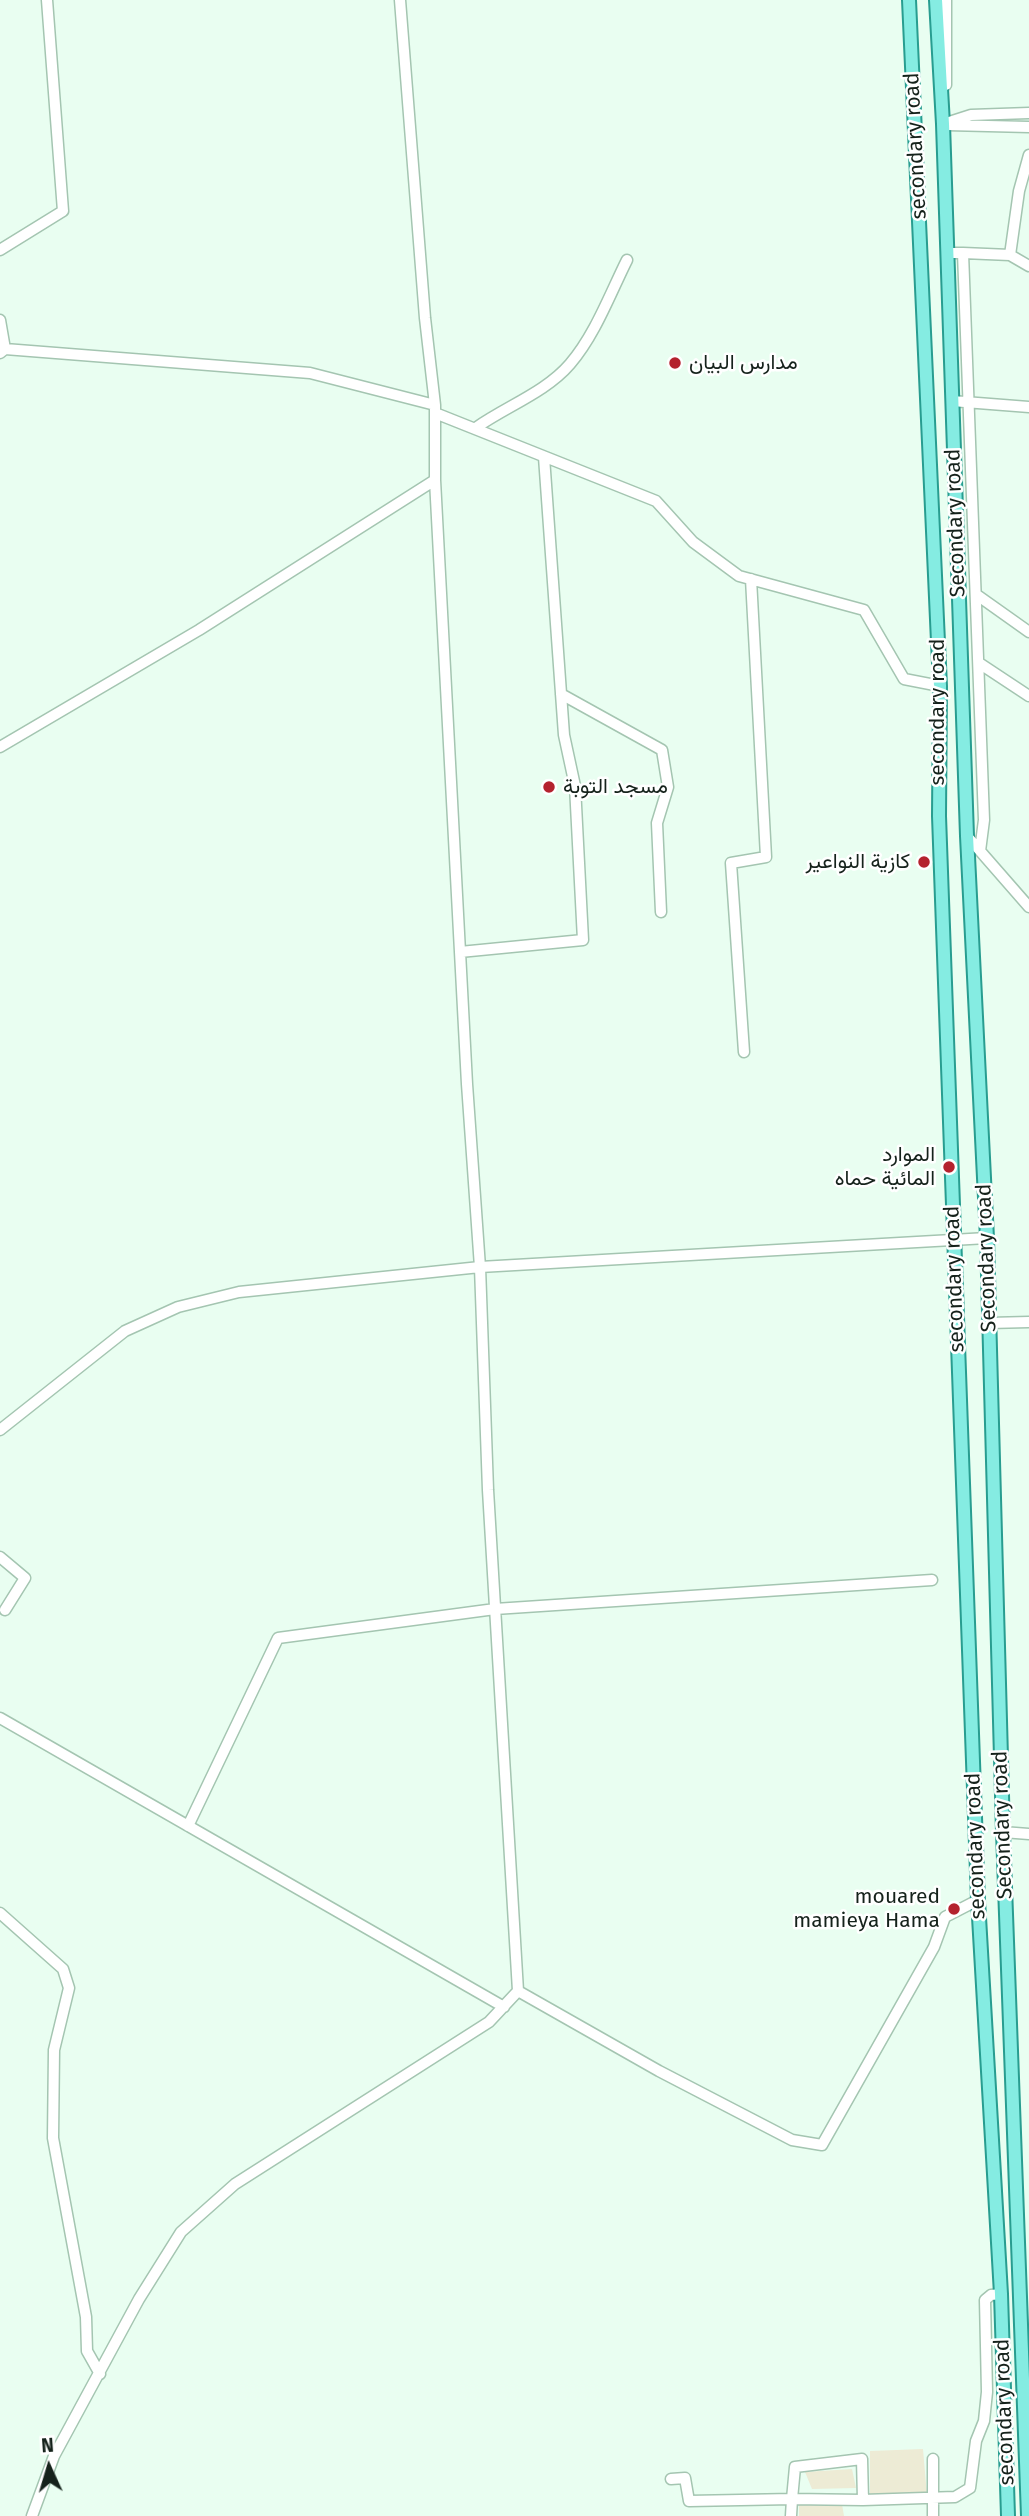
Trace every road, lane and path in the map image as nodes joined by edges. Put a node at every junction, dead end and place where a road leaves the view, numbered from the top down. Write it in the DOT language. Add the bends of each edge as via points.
graph roads {
  1 [pos="47,0"];
  2 [pos="400,0"];
  3 [pos="909,0"];
  4 [pos="936,0"];
  5 [pos="946,0"];
  6 [pos="1029,113"];
  7 [pos="943,124"];
  8 [pos="1029,127"];
  9 [pos="1029,155"];
  10 [pos="0,250"];
  11 [pos="947,253"];
  12 [pos="963,253"];
  13 [pos="1010,255"];
  14 [pos="627,260"];
  15 [pos="1029,266"];
  16 [pos="0,320"];
  17 [pos="2,350"];
  18 [pos="952,401"];
  19 [pos="968,401"];
  20 [pos="1029,407"];
  21 [pos="435,409"];
  22 [pos="477,427"];
  23 [pos="544,457"];
  24 [pos="436,480"];
  25 [pos="751,579"];
  26 [pos="977,595"];
  27 [pos="1029,632"];
  28 [pos="979,663"];
  29 [pos="940,686"];
  30 [pos="561,694"];
  31 [pos="1029,696"];
  32 [pos="0,747"];
  33 [pos="967,836"];
  34 [pos="980,851"];
  35 [pos="1029,907"];
  36 [pos="661,912"];
  37 [pos="460,951"];
  38 [pos="744,1052"];
  39 [pos="987,1238"];
  40 [pos="954,1240"];
  41 [pos="480,1267"];
  42 [pos="1029,1322"];
  43 [pos="989,1323"];
  44 [pos="0,1430"];
  45 [pos="0,1557"];
  46 [pos="932,1580"];
  47 [pos="495,1609"];
  48 [pos="5,1610"];
  49 [pos="0,1718"];
  50 [pos="188,1826"];
  51 [pos="1003,1832"];
  52 [pos="1029,1834"];
  53 [pos="978,1900"];
  54 [pos="0,1913"];
  55 [pos="518,1991"];
  56 [pos="505,2007"];
  57 [pos="1001,2294"];
  58 [pos="100,2374"];
  59 [pos="933,2459"];
  60 [pos="671,2479"];
  61 [pos="792,2498"];
  62 [pos="933,2498"];
  63 [pos="863,2500"];
  64 [pos="32,2516"];
  65 [pos="791,2516"];
  66 [pos="933,2516"];
  67 [pos="1008,2516"];
  68 [pos="1028,2516"];
  1 -- 10 [label="street" via="64,211"];
  2 -- 21 [label="street"];
  3 -- 29 [label="main road, secondary road"];
  4 -- 7 [label="main road, Secondary road"];
  5 -- 7 [label="street"];
  6 -- 7 [label="street" via="971,115"];
  7 -- 8 [label="street"];
  7 -- 11 [label="main road, Secondary road"];
  9 -- 13 [label="street"];
  11 -- 12 [label="street"];
  11 -- 18 [label="main road, Secondary road"];
  12 -- 13 [label="street"];
  12 -- 19 [label="street"];
  13 -- 15 [label="street"];
  14 -- 22 [label="street" via="570,364 541,389"];
  16 -- 17 [label="street"];
  17 -- 21 [label="street" via="310,373"];
  18 -- 19 [label="street"];
  18 -- 33 [label="main road, Secondary road"];
  19 -- 20 [label="street"];
  19 -- 26 [label="street"];
  21 -- 22 [label="street"];
  21 -- 24 [label="street"];
  22 -- 23 [label="street"];
  23 -- 25 [label="street" via="656,501 693,542 739,576"];
  23 -- 30 [label="street"];
  24 -- 32 [label="street" via="199,630"];
  24 -- 37 [label="street"];
  25 -- 29 [label="street" via="864,610 904,678"];
  25 -- 38 [label="street" via="766,857 731,863"];
  26 -- 27 [label="street"];
  26 -- 28 [label="street"];
  28 -- 31 [label="street"];
  28 -- 34 [label="street" via="984,820"];
  29 -- 40 [label="main road, secondary road" via="939,816"];
  30 -- 36 [label="street" via="662,750 667,787 657,822"];
  30 -- 37 [label="street" via="575,786 583,940"];
  33 -- 34 [label="street"];
  33 -- 39 [label="main road, Secondary road"];
  34 -- 35 [label="street"];
  37 -- 41 [label="street"];
  39 -- 40 [label="street"];
  39 -- 43 [label="main road, Secondary road"];
  40 -- 41 [label="street"];
  40 -- 53 [label="main road, secondary road"];
  41 -- 44 [label="street" via="239,1292 178,1307 125,1331"];
  41 -- 47 [label="street"];
  42 -- 43 [label="street"];
  43 -- 51 [label="main road, Secondary road"];
  45 -- 48 [label="street" via="25,1578"];
  46 -- 47 [label="street"];
  47 -- 50 [label="street" via="278,1639"];
  47 -- 55 [label="street"];
  49 -- 50 [label="street"];
  50 -- 56 [label="street"];
  51 -- 52 [label="street"];
  51 -- 68 [label="main road, Secondary road"];
  53 -- 55 [label="street" via="945,1917 934,1947 822,2145 792,2140"];
  53 -- 57 [label="main road, secondary road"];
  54 -- 58 [label="street" via="63,1969 68,1981 54,2050 53,2138 86,2317 87,2351"];
  55 -- 56 [label="street"];
  56 -- 58 [label="street" via="489,2022 235,2184 180,2232"];
  57 -- 62 [label="street" via="985,2300 987,2392 972,2484 959,2496"];
  57 -- 67 [label="main road, secondary road"];
  58 -- 64 [label="street" via="54,2456"];
  59 -- 62 [label="street"];
  60 -- 61 [label="street" via="685,2478 689,2501"];
  61 -- 63 [label="street"];
  61 -- 63 [label="street" via="795,2467 862,2459"];
  61 -- 65 [label="street"];
  62 -- 63 [label="street"];
  62 -- 66 [label="street"];
}
